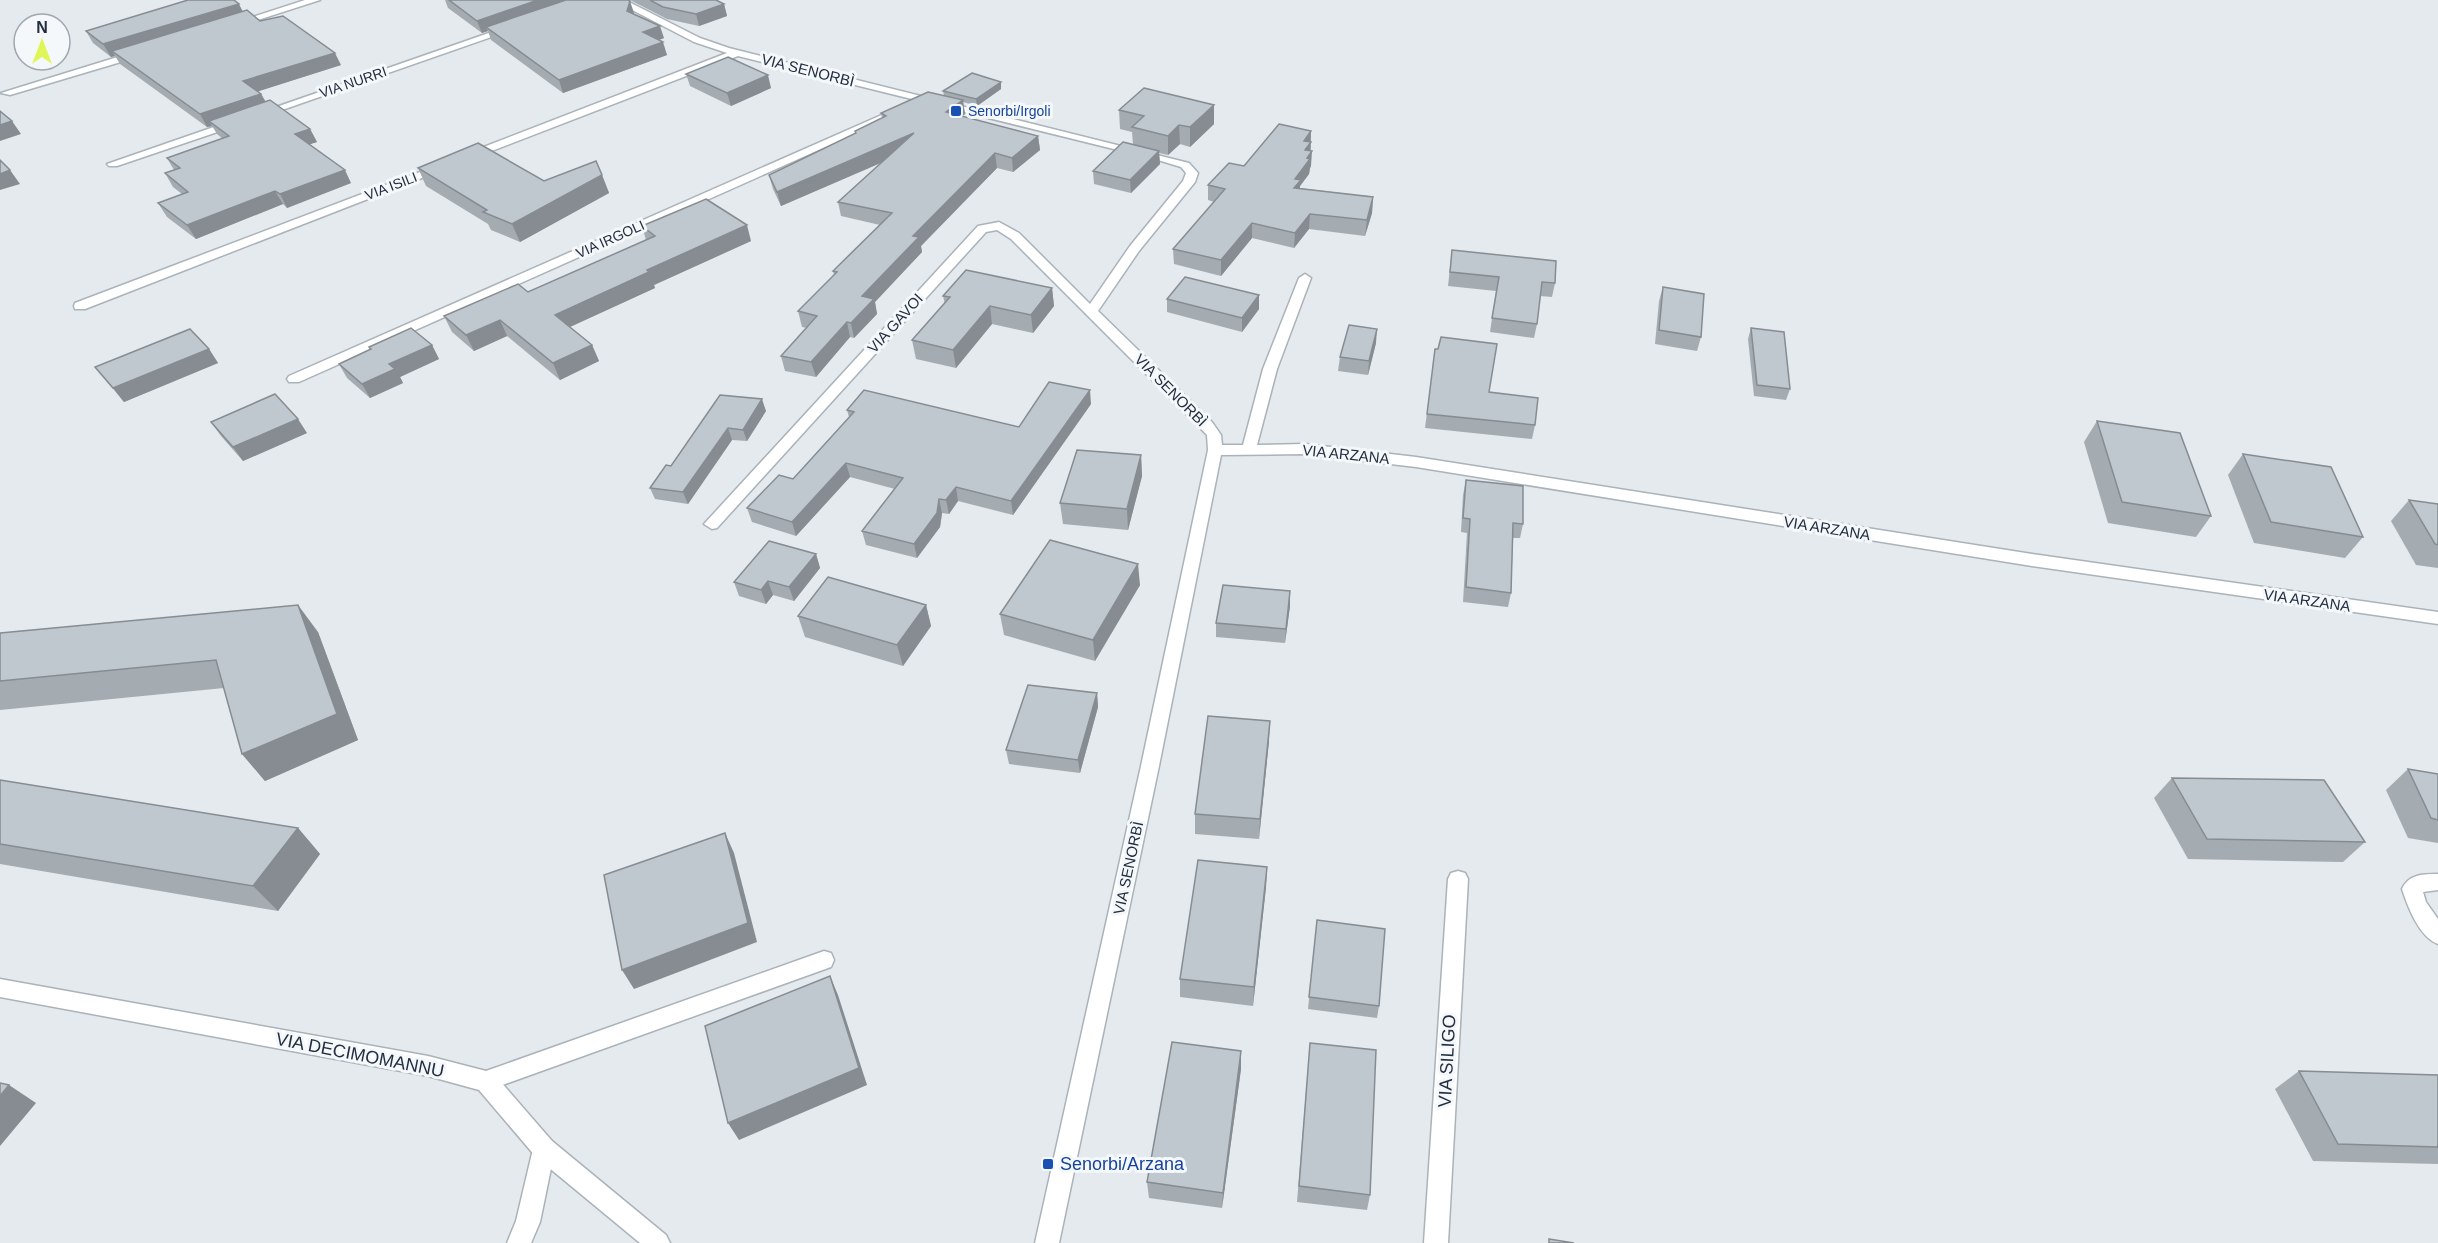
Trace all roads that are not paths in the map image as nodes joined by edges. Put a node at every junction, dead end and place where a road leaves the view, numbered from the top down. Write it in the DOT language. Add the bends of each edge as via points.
graph roads {
  1 [pos="315,0"];
  2 [pos="618,0"];
  3 [pos="516,27"];
  4 [pos="224,28"];
  5 [pos="143,52"];
  6 [pos="736,53"];
  7 [pos="6,93"];
  8 [pos="926,98"];
  9 [pos="113,164"];
  10 [pos="1305,278"];
  11 [pos="80,306"];
  12 [pos="1091,312"];
  13 [pos="294,379"];
  14 [pos="1249,448"];
  15 [pos="1215,450"];
  16 [pos="712,524"];
  17 [pos="2438,618"];
  18 [pos="1458,879"];
  19 [pos="2438,882"];
  20 [pos="2438,935"];
  21 [pos="825,960"];
  22 [pos="0,988"];
  23 [pos="486,1081"];
  24 [pos="544,1149"];
  25 [pos="519,1243"];
  26 [pos="658,1243"];
  27 [pos="1047,1243"];
  28 [pos="1436,1243"];
  1 -- 4 [label="street"];
  2 -- 6 [label="street, VIA SENORBÌ" via="703,43"];
  3 -- 9 [label="street, VIA NURRI"];
  5 -- 7 [label="street"];
  6 -- 8 [label="street, VIA SENORBÌ"];
  6 -- 11 [label="street, VIA ISILI"];
  8 -- 12 [label="street, VIA SENORBÌ" via="1173,160 1191,171 1189,182 1134,249"];
  8 -- 13 [label="street, VIA IRGOLI"];
  10 -- 14 [label="street" via="1270,369"];
  12 -- 15 [label="street, VIA SENORBÌ" via="1208,425 1214,435"];
  12 -- 16 [label="street, VIA GAVOI" via="1015,236 999,226 982,229"];
  14 -- 15 [label="street, VIA ARZANA"];
  14 -- 17 [label="street, VIA ARZANA" via="1305,449 1416,462 2032,560"];
  15 -- 27 [label="street, VIA SENORBÌ"];
  18 -- 28 [label="street, VIA SILIGO"];
  19 -- 20 [label="street" via="2420,883 2412,889 2418,906"];
  21 -- 23 [label="street"];
  22 -- 23 [label="street, VIA DECIMOMANNU" via="428,1066"];
  23 -- 24 [label="street"];
  24 -- 25 [label="street" via="528,1222"];
  24 -- 26 [label="street"];
}
